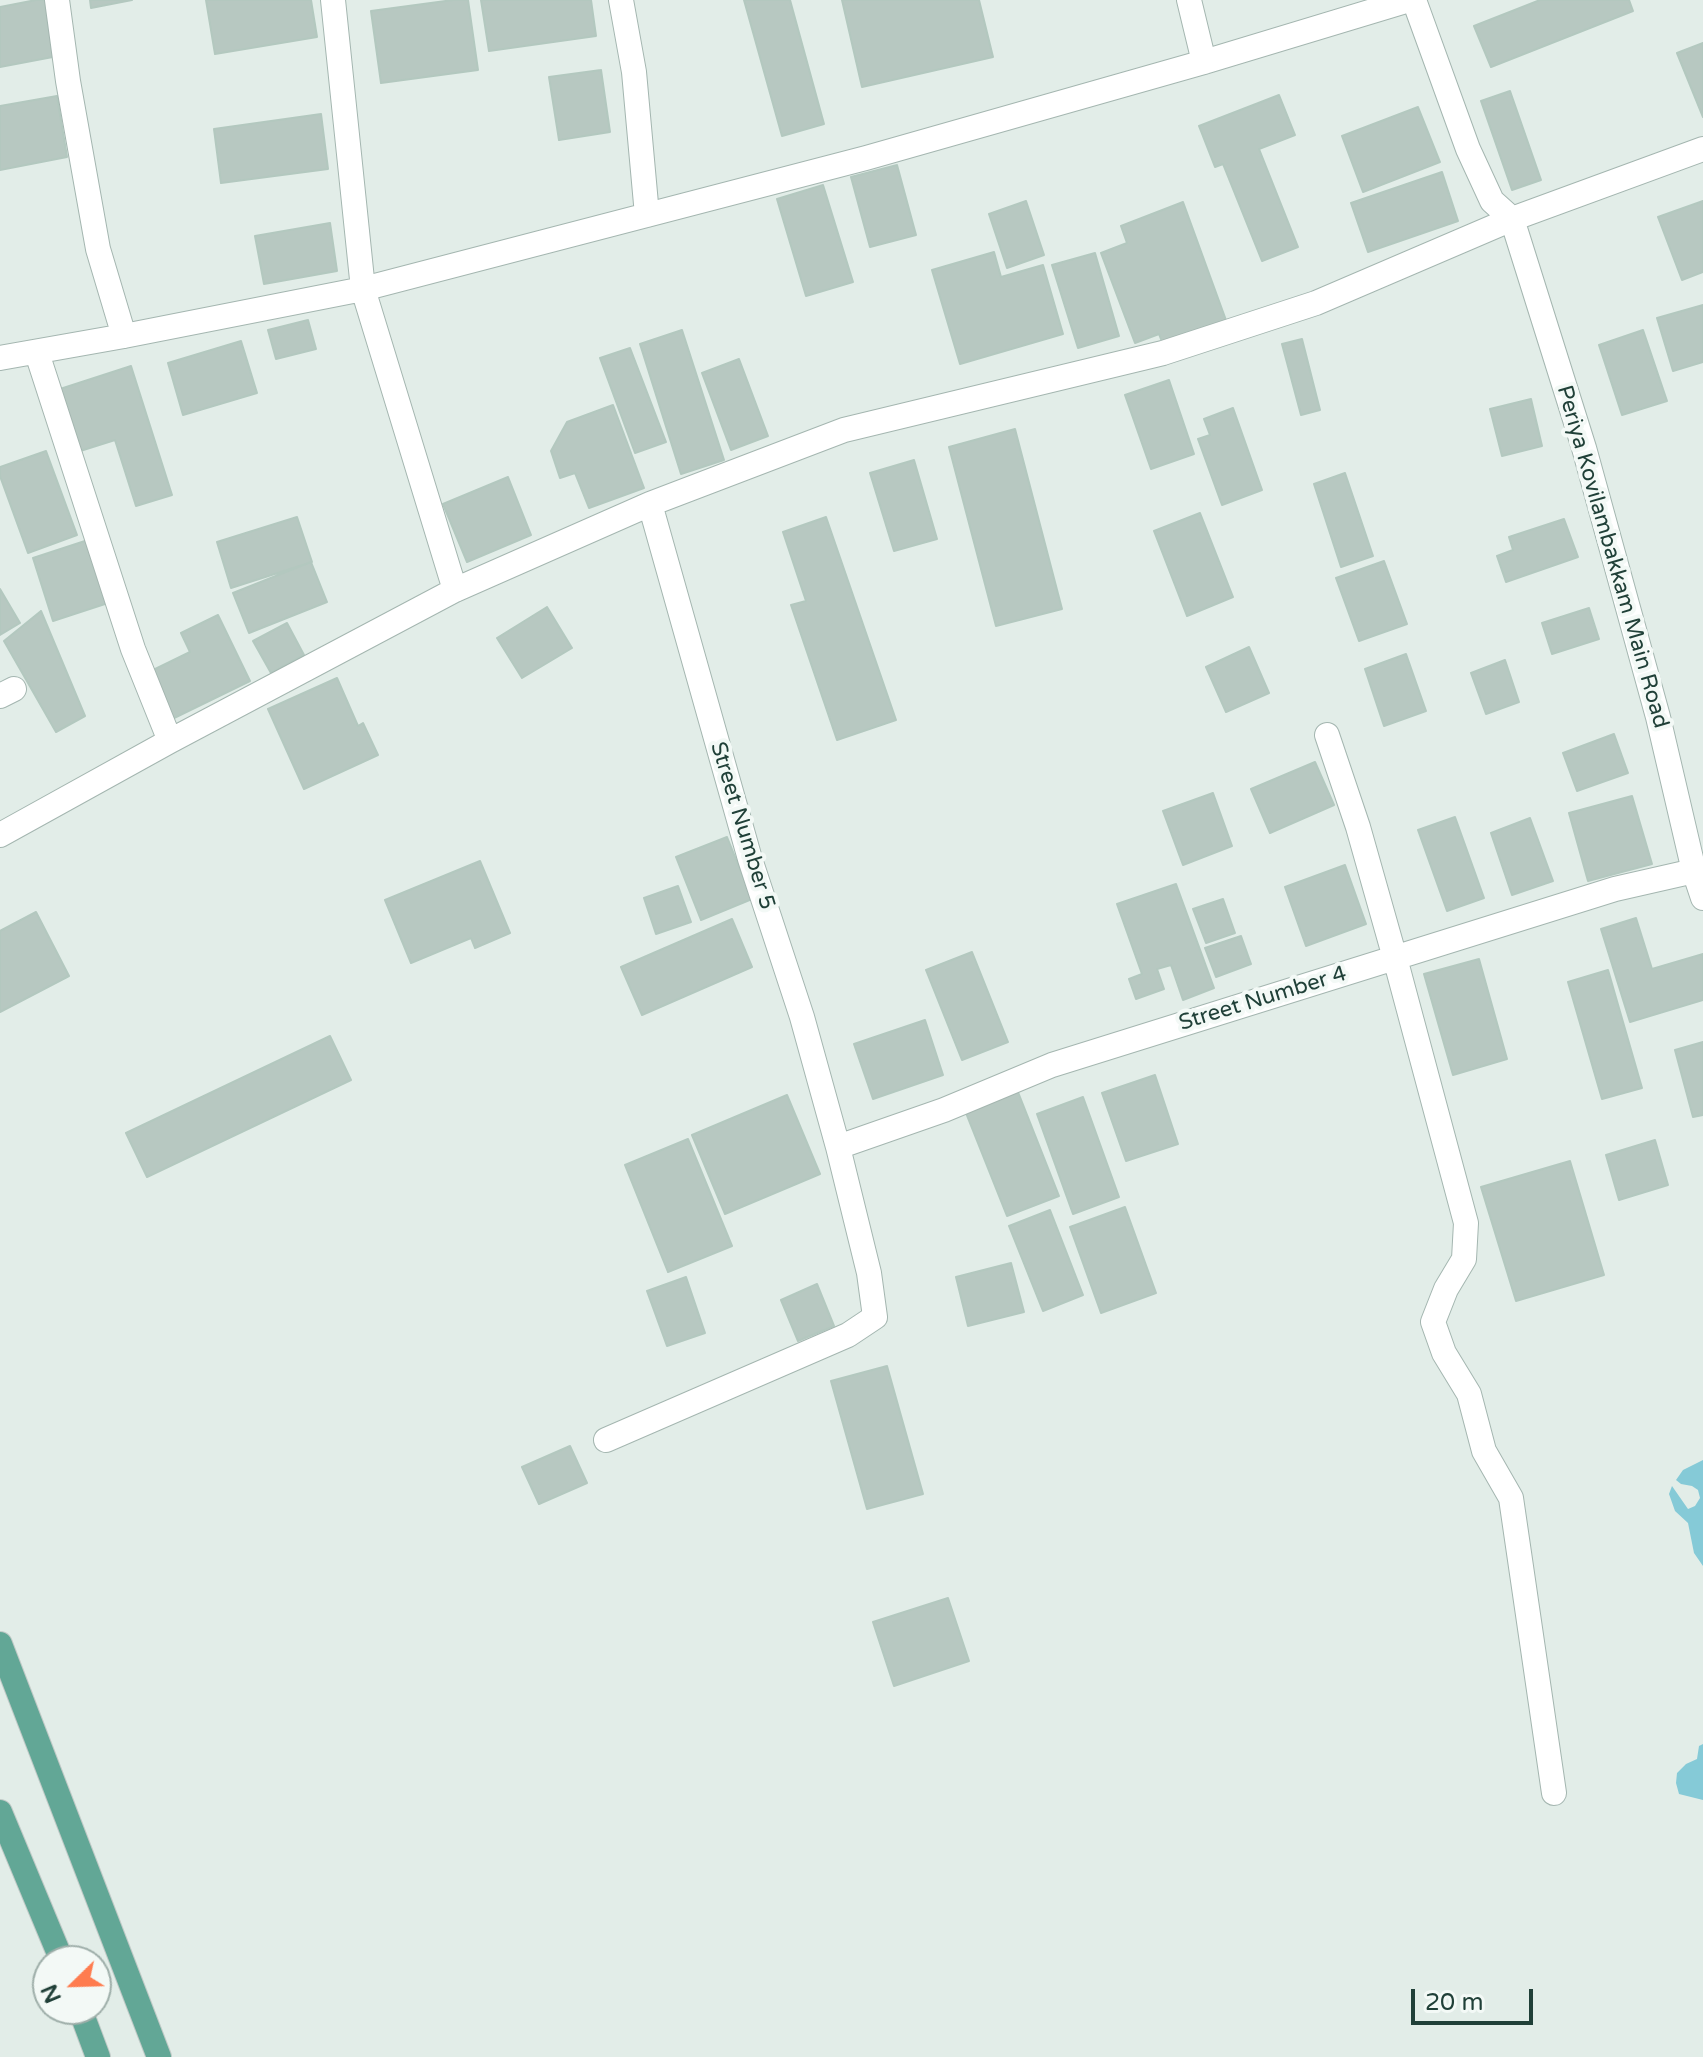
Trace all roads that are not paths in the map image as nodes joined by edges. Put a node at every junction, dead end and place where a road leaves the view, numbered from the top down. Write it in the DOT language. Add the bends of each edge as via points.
graph roads {
  1 [pos="57,0"];
  2 [pos="333,0"];
  3 [pos="621,0"];
  4 [pos="1189,0"];
  5 [pos="1412,0"];
  6 [pos="1204,62"];
  7 [pos="1703,149"];
  8 [pos="647,215"];
  9 [pos="1512,219"];
  10 [pos="363,289"];
  11 [pos="124,336"];
  12 [pos="37,353"];
  13 [pos="0,358"];
  14 [pos="650,504"];
  15 [pos="455,590"];
  16 [pos="1327,735"];
  17 [pos="170,741"];
  18 [pos="0,835"];
  19 [pos="1694,871"];
  20 [pos="1703,898"];
  21 [pos="1395,958"];
  22 [pos="838,1147"];
  23 [pos="606,1440"];
  24 [pos="0,1644"];
  25 [pos="1554,1793"];
  26 [pos="0,1812"];
  27 [pos="55,1945"];
  28 [pos="86,2025"];
  29 [pos="98,2057"];
  30 [pos="159,2057"];
  1 -- 11 [label="street" via="98,249"];
  2 -- 10 [label="street"];
  3 -- 8 [label="street" via="634,72"];
  4 -- 6 [label="street"];
  5 -- 6 [label="street"];
  5 -- 9 [label="street" via="1468,149 1492,201"];
  6 -- 8 [label="street"];
  7 -- 9 [label="street"];
  8 -- 10 [label="street"];
  9 -- 14 [label="street" via="1316,303 1163,353 844,430"];
  9 -- 19 [label="street, Periya Kovilambakkam Main Road" via="1584,448"];
  10 -- 11 [label="street"];
  10 -- 15 [label="street"];
  11 -- 12 [label="street"];
  12 -- 13 [label="street"];
  12 -- 17 [label="street" via="133,649"];
  14 -- 15 [label="street"];
  14 -- 22 [label="street, Street Number 5"];
  15 -- 17 [label="street"];
  16 -- 21 [label="street"];
  17 -- 18 [label="street"];
  19 -- 20 [label="street, Periya Kovilambakkam Main Road"];
  19 -- 21 [label="street, Street Number 4" via="1615,889"];
  21 -- 22 [label="street, Street Number 4" via="1052,1065"];
  21 -- 25 [label="street" via="1466,1223 1464,1259 1433,1322 1444,1353 1469,1394 1484,1451 1511,1498"];
  22 -- 23 [label="street, Street Number 5" via="875,1317 848,1335"];
  24 -- 30 [label="main road"];
  26 -- 27 [label="main road"];
  28 -- 29 [label="main road"];
}
